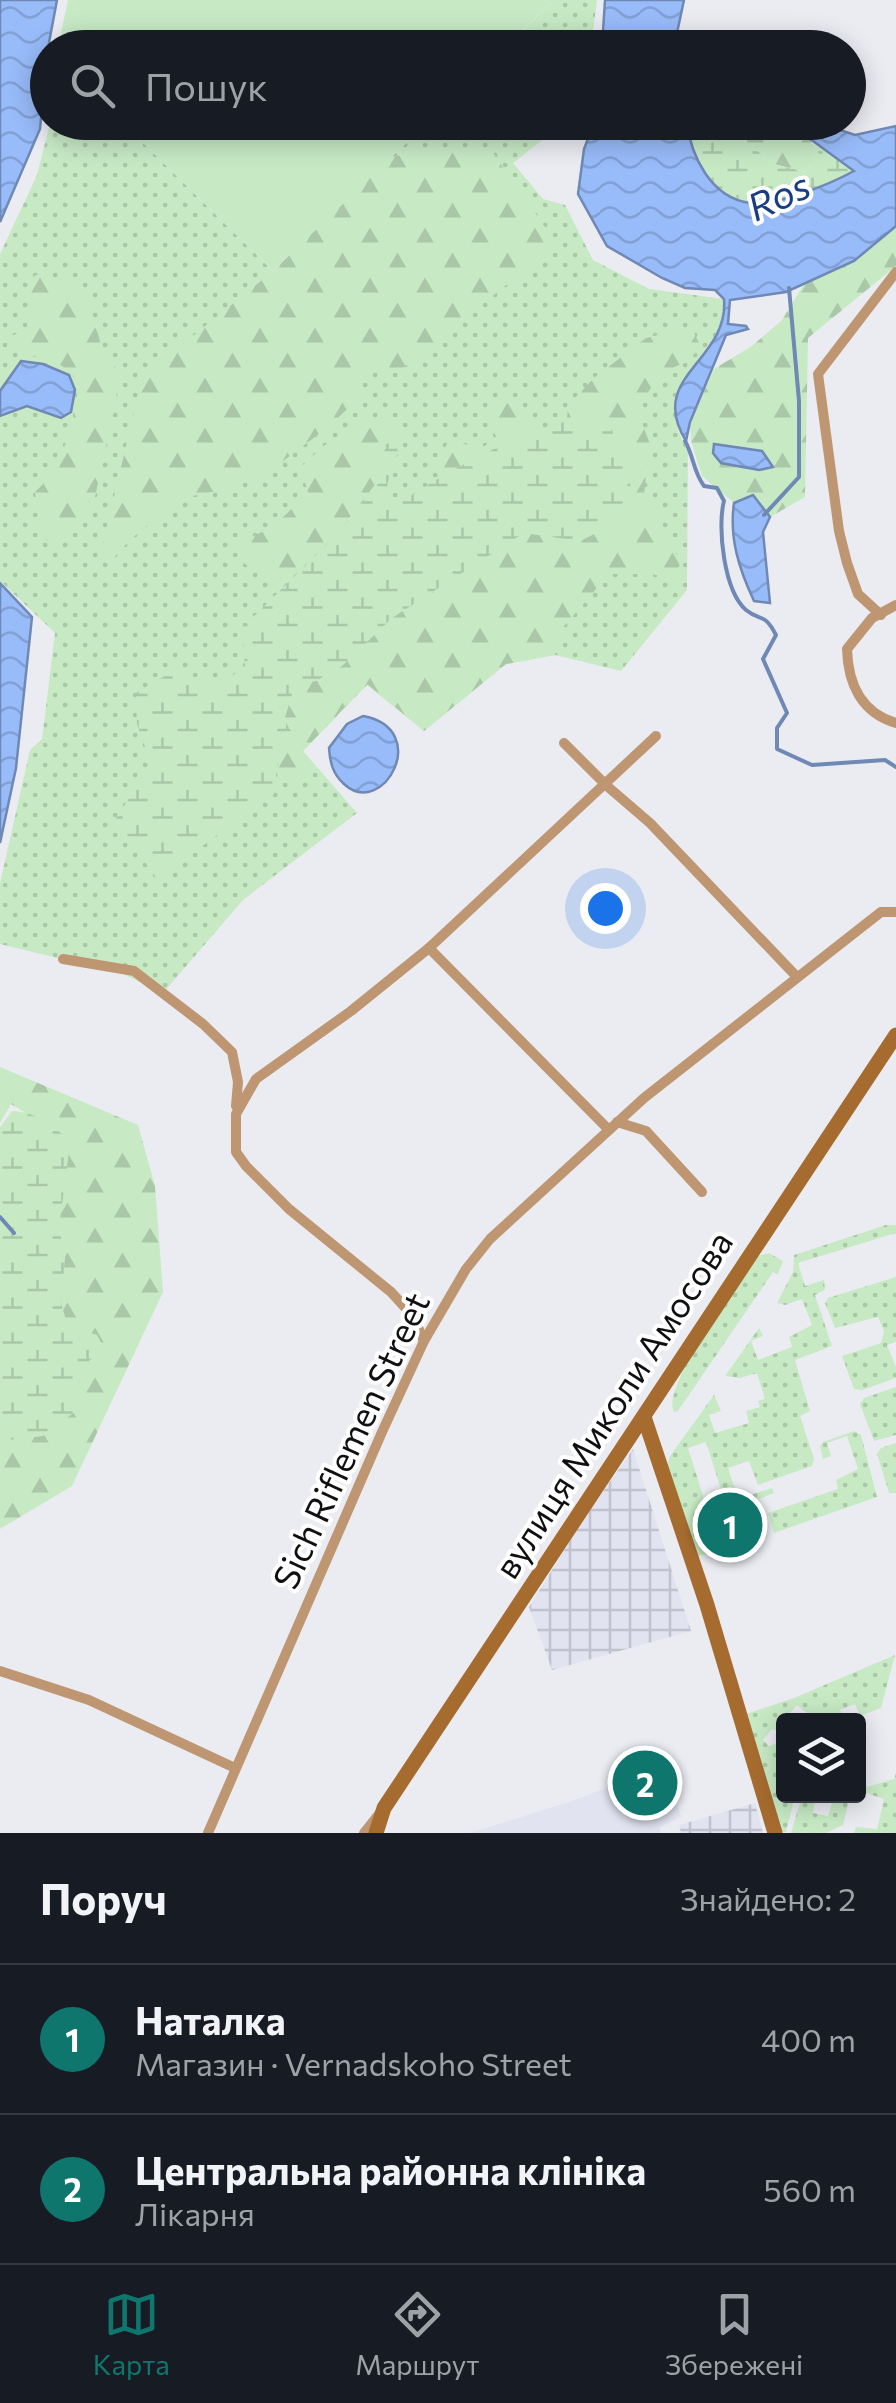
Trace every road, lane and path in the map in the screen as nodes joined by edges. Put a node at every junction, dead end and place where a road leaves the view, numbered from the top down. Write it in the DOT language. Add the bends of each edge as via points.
graph roads {
  1 [pos="896,272"];
  2 [pos="896,605"];
  3 [pos="881,615"];
  4 [pos="896,724"];
  5 [pos="656,736"];
  6 [pos="564,743"];
  7 [pos="607,786"];
  8 [pos="896,912"];
  9 [pos="430,948"];
  10 [pos="62,959"];
  11 [pos="797,977"];
  12 [pos="896,1035"];
  13 [pos="236,1114"];
  14 [pos="613,1126"];
  15 [pos="702,1192"];
  16 [pos="424,1341"];
  17 [pos="644,1417"];
  18 [pos="0,1671"];
  19 [pos="235,1768"];
  20 [pos="384,1808"];
  21 [pos="208,1833"];
  22 [pos="364,1833"];
  23 [pos="376,1833"];
  24 [pos="775,1833"];
  1 -- 3 [label="street" via="818,374 846,563 858,594"];
  2 -- 3 [label="street"];
  3 -- 4 [label="street" via="847,649 848,666 869,712"];
  5 -- 7 [label="street"];
  6 -- 7 [label="street"];
  7 -- 9 [label="street"];
  7 -- 11 [label="street"];
  8 -- 11 [label="street, Sich Riflemen Street" via="881,912"];
  9 -- 13 [label="street" via="256,1079"];
  9 -- 14 [label="street"];
  10 -- 13 [label="street" via="134,971 203,1024 232,1052"];
  11 -- 14 [label="street, Sich Riflemen Street"];
  12 -- 17 [label="street, вулиця Миколи Амосова"];
  13 -- 16 [label="street" via="236,1152 246,1166 391,1292"];
  14 -- 15 [label="street" via="646,1131"];
  14 -- 16 [label="street, Sich Riflemen Street" via="490,1239"];
  16 -- 19 [label="street, Sich Riflemen Street"];
  17 -- 20 [label="street, вулиця Миколи Амосова"];
  17 -- 24 [label="street"];
  18 -- 19 [label="street" via="88,1700"];
  19 -- 21 [label="street, Sich Riflemen Street"];
  20 -- 22 [label="street, вулиця Миколи Амосова"];
  20 -- 23 [label="street, вулиця Миколи Амосова"];
}
